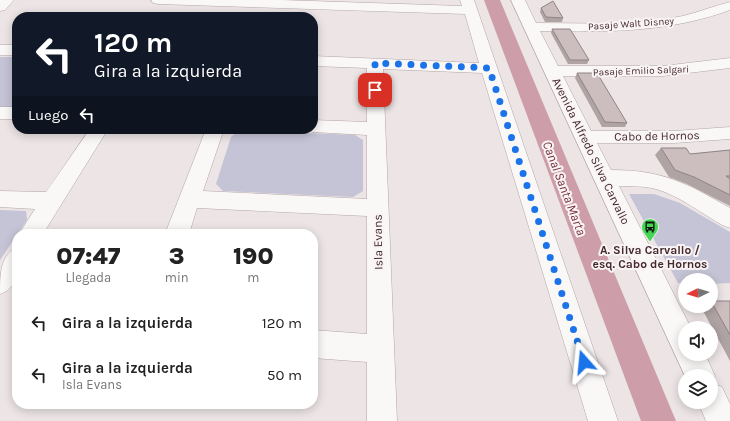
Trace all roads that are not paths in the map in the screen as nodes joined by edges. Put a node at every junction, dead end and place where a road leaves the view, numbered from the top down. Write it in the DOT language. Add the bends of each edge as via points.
graph roads {
  1 [pos="6,0"];
  2 [pos="158,0"];
  3 [pos="518,0"];
  4 [pos="469,5"];
  5 [pos="730,6"];
  6 [pos="0,7"];
  7 [pos="530,27"];
  8 [pos="0,50"];
  9 [pos="12,50"];
  10 [pos="318,61"];
  11 [pos="375,63"];
  12 [pos="730,63"];
  13 [pos="489,68"];
  14 [pos="552,71"];
  15 [pos="0,113"];
  16 [pos="12,114"];
  17 [pos="318,126"];
  18 [pos="376,129"];
  19 [pos="730,133"];
  20 [pos="96,134"];
  21 [pos="213,134"];
  22 [pos="584,136"];
  23 [pos="604,178"];
  24 [pos="0,199"];
  25 [pos="190,199"];
  26 [pos="52,201"];
  27 [pos="378,208"];
  28 [pos="730,219"];
  29 [pos="34,229"];
  30 [pos="179,229"];
  31 [pos="12,265"];
  32 [pos="0,283"];
  33 [pos="678,331"];
  34 [pos="318,344"];
  35 [pos="380,349"];
  36 [pos="716,409"];
  37 [pos="382,421"];
  38 [pos="602,421"];
  39 [pos="722,421"];
  1 -- 6 [label="street"];
  2 -- 4 [label="street"];
  3 -- 7 [label="street, Avenida Alfredo Silva Carvallo"];
  4 -- 13 [label="street"];
  5 -- 7 [label="street, Pasaje Walt Disney" via="694,17 651,24"];
  7 -- 14 [label="street, Avenida Alfredo Silva Carvallo"];
  8 -- 9 [label="street"];
  10 -- 11 [label="street"];
  11 -- 13 [label="street"];
  11 -- 18 [label="street, Isla Evans"];
  12 -- 14 [label="street, Pasaje Emilio Salgari" via="663,71"];
  13 -- 38 [label="street"];
  14 -- 22 [label="street, Avenida Alfredo Silva Carvallo"];
  15 -- 16 [label="street"];
  17 -- 18 [label="street"];
  18 -- 27 [label="street, Isla Evans"];
  19 -- 22 [label="street, Cabo de Hornos" via="674,137"];
  20 -- 26 [label="street"];
  21 -- 25 [label="street"];
  22 -- 23 [label="street, Avenida Alfredo Silva Carvallo"];
  23 -- 28 [label="street" via="639,178 659,182"];
  23 -- 33 [label="street, Avenida Alfredo Silva Carvallo"];
  24 -- 26 [label="street"];
  25 -- 27 [label="street"];
  25 -- 30 [label="street"];
  26 -- 29 [label="street"];
  27 -- 35 [label="street, Isla Evans"];
  31 -- 32 [label="street"];
  34 -- 35 [label="street"];
  35 -- 37 [label="street, Isla Evans"];
  36 -- 39 [label="street"];
}
